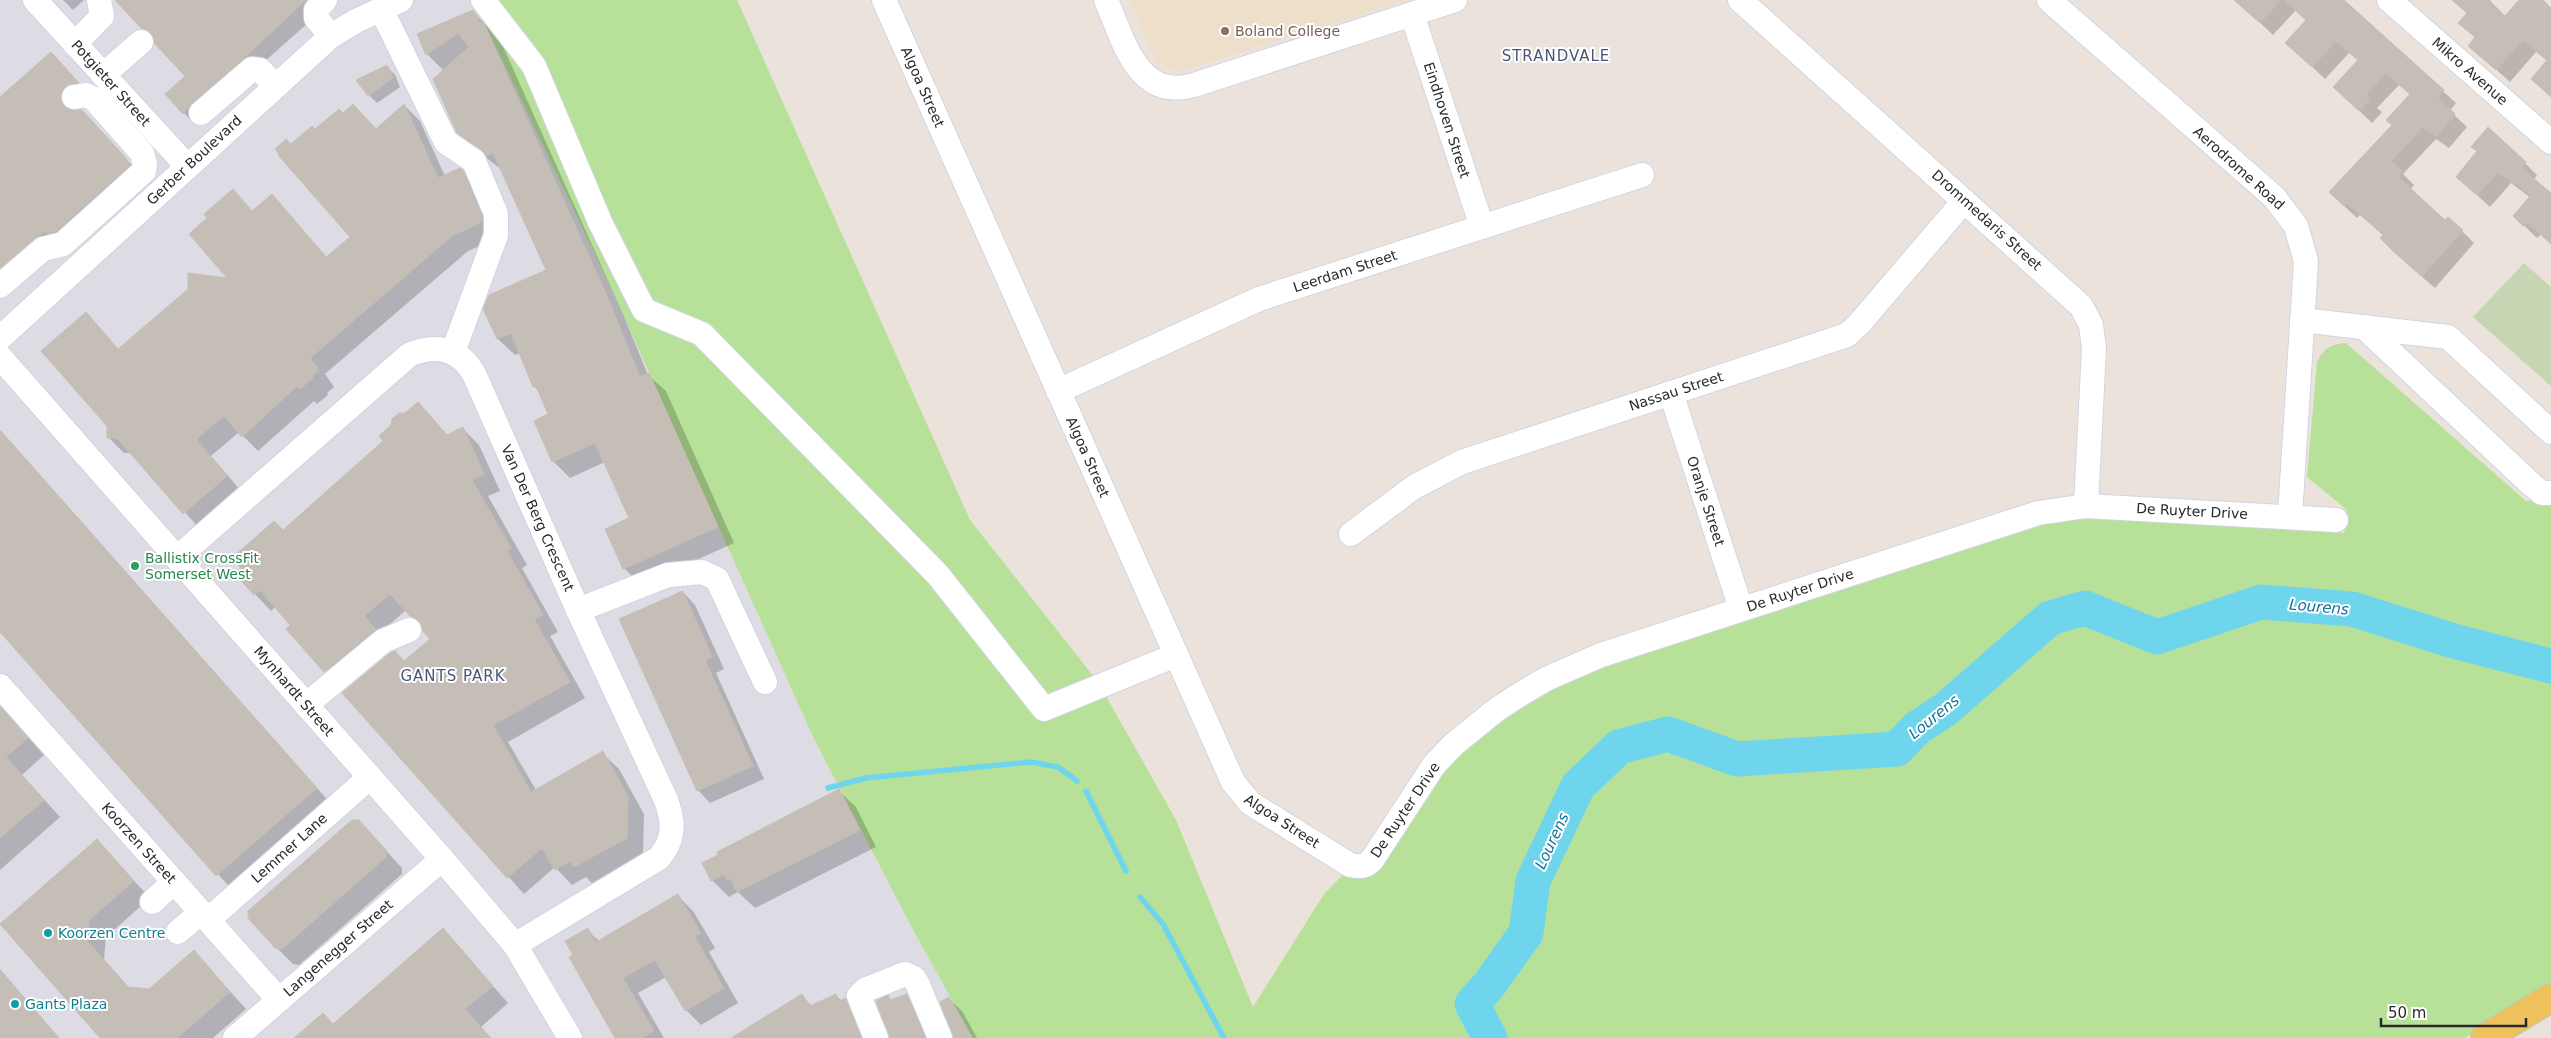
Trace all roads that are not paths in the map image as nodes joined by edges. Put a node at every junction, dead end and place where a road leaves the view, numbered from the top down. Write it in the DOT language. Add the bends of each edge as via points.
graph roads {
  1 [pos="35,0"];
  2 [pos="99,0"];
  3 [pos="325,0"];
  4 [pos="483,0"];
  5 [pos="1106,0"];
  6 [pos="1455,0"];
  7 [pos="1740,0"];
  8 [pos="2049,0"];
  9 [pos="2388,0"];
  10 [pos="892,3"];
  11 [pos="391,4"];
  12 [pos="1412,14"];
  13 [pos="331,36"];
  14 [pos="142,42"];
  15 [pos="75,44"];
  16 [pos="103,75"];
  17 [pos="275,85"];
  18 [pos="74,97"];
  19 [pos="201,113"];
  20 [pos="2551,142"];
  21 [pos="187,166"];
  22 [pos="1642,175"];
  23 [pos="116,198"];
  24 [pos="1964,201"];
  25 [pos="132,217"];
  26 [pos="1482,227"];
  27 [pos="43,249"];
  28 [pos="67,276"];
  29 [pos="0,286"];
  30 [pos="2302,320"];
  31 [pos="2364,327"];
  32 [pos="0,338"];
  33 [pos="453,352"];
  34 [pos="0,357"];
  35 [pos="1058,391"];
  36 [pos="1671,393"];
  37 [pos="2551,432"];
  38 [pos="2551,493"];
  39 [pos="2086,506"];
  40 [pos="2290,516"];
  41 [pos="2336,520"];
  42 [pos="1351,534"];
  43 [pos="177,558"];
  44 [pos="1741,609"];
  45 [pos="578,610"];
  46 [pos="409,630"];
  47 [pos="1176,655"];
  48 [pos="765,682"];
  49 [pos="0,686"];
  50 [pos="306,704"];
  51 [pos="370,777"];
  52 [pos="442,859"];
  53 [pos="1350,865"];
  54 [pos="174,882"];
  55 [pos="152,902"];
  56 [pos="204,916"];
  57 [pos="178,932"];
  58 [pos="515,945"];
  59 [pos="2551,998"];
  60 [pos="279,1000"];
  61 [pos="236,1038"];
  62 [pos="570,1038"];
  63 [pos="876,1038"];
  64 [pos="940,1038"];
  65 [pos="2485,1038"];
  1 -- 15 [label="street, Potgieter Street"];
  2 -- 15 [label="street" via="102,16"];
  3 -- 13 [label="street" via="316,10 316,18"];
  4 -- 47 [label="street" via="534,66 600,222 644,310 702,334 938,574 1044,709"];
  5 -- 12 [label="street" via="1142,74 1159,85 1176,89 1194,86"];
  6 -- 12 [label="street"];
  7 -- 24 [label="street, Drommedaris Street"];
  8 -- 30 [label="street, Aerodrome Road" via="2283,206 2296,226 2305,255"];
  9 -- 20 [label="street, Mikro Avenue"];
  10 -- 35 [label="street, Algoa Street"];
  11 -- 13 [label="street, Gerber Boulevard"];
  11 -- 33 [label="street" via="446,142 474,161 496,214 496,235"];
  12 -- 26 [label="street, Eindhoven Street"];
  13 -- 17 [label="street, Gerber Boulevard"];
  14 -- 16 [label="street"];
  15 -- 16 [label="street, Potgieter Street"];
  16 -- 21 [label="street, Potgieter Street"];
  17 -- 19 [label="street" via="260,70 252,69"];
  17 -- 21 [label="street, Gerber Boulevard"];
  18 -- 23 [label="street" via="86,94 94,98 144,158 144,172 140,178"];
  21 -- 25 [label="street, Gerber Boulevard"];
  22 -- 26 [label="street, Leerdam Street"];
  23 -- 25 [label="street"];
  23 -- 27 [label="street" via="63,244"];
  24 -- 36 [label="street, Nassau Street" via="1847,335"];
  24 -- 39 [label="street, Drommedaris Street" via="2073,298 2091,325 2094,348"];
  25 -- 28 [label="street, Gerber Boulevard"];
  26 -- 35 [label="street, Leerdam Street" via="1259,298"];
  27 -- 28 [label="street"];
  27 -- 29 [label="street"];
  28 -- 32 [label="street, Gerber Boulevard"];
  30 -- 31 [label="street"];
  30 -- 40 [label="street, Aerodrome Road"];
  31 -- 37 [label="street" via="2448,338"];
  31 -- 38 [label="street" via="2532,486 2542,493"];
  33 -- 43 [label="street" via="428,349 409,355"];
  33 -- 45 [label="street, Van Der Berg Crescent" via="465,360 476,376"];
  34 -- 43 [label="street, Mynhardt Street"];
  35 -- 47 [label="street, Algoa Street"];
  36 -- 42 [label="street, Nassau Street" via="1462,462 1414,487"];
  36 -- 44 [label="street, Oranje Street"];
  39 -- 40 [label="street, De Ruyter Drive"];
  39 -- 44 [label="street, De Ruyter Drive" via="2038,513"];
  40 -- 41 [label="street, De Ruyter Drive"];
  43 -- 50 [label="street, Mynhardt Street"];
  44 -- 53 [label="street, De Ruyter Drive" via="1601,655 1546,679 1520,695 1474,727 1434,765 1367,865"];
  45 -- 48 [label="street" via="668,575 702,572 717,579"];
  45 -- 58 [label="street, Van Der Berg Crescent" via="666,800 672,818 672,835 665,851 652,863"];
  46 -- 50 [label="street" via="383,641"];
  47 -- 53 [label="street, Algoa Street" via="1233,782 1244,798"];
  49 -- 54 [label="street, Koorzen Street"];
  50 -- 51 [label="street, Mynhardt Street"];
  51 -- 52 [label="street, Mynhardt Street"];
  51 -- 56 [label="street, Lemmer Lane"];
  52 -- 58 [label="street, Mynhardt Street"];
  52 -- 60 [label="street, Langenegger Street"];
  54 -- 55 [label="street"];
  54 -- 56 [label="street, Koorzen Street"];
  56 -- 57 [label="street, Lemmer Lane"];
  56 -- 60 [label="street, Koorzen Street"];
  58 -- 62 [label="street, Mynhardt Street"];
  59 -- 65 [label="main road"];
  60 -- 61 [label="street, Langenegger Street"];
  63 -- 64 [label="street" via="859,996 865,990 905,974 914,978"];
}
